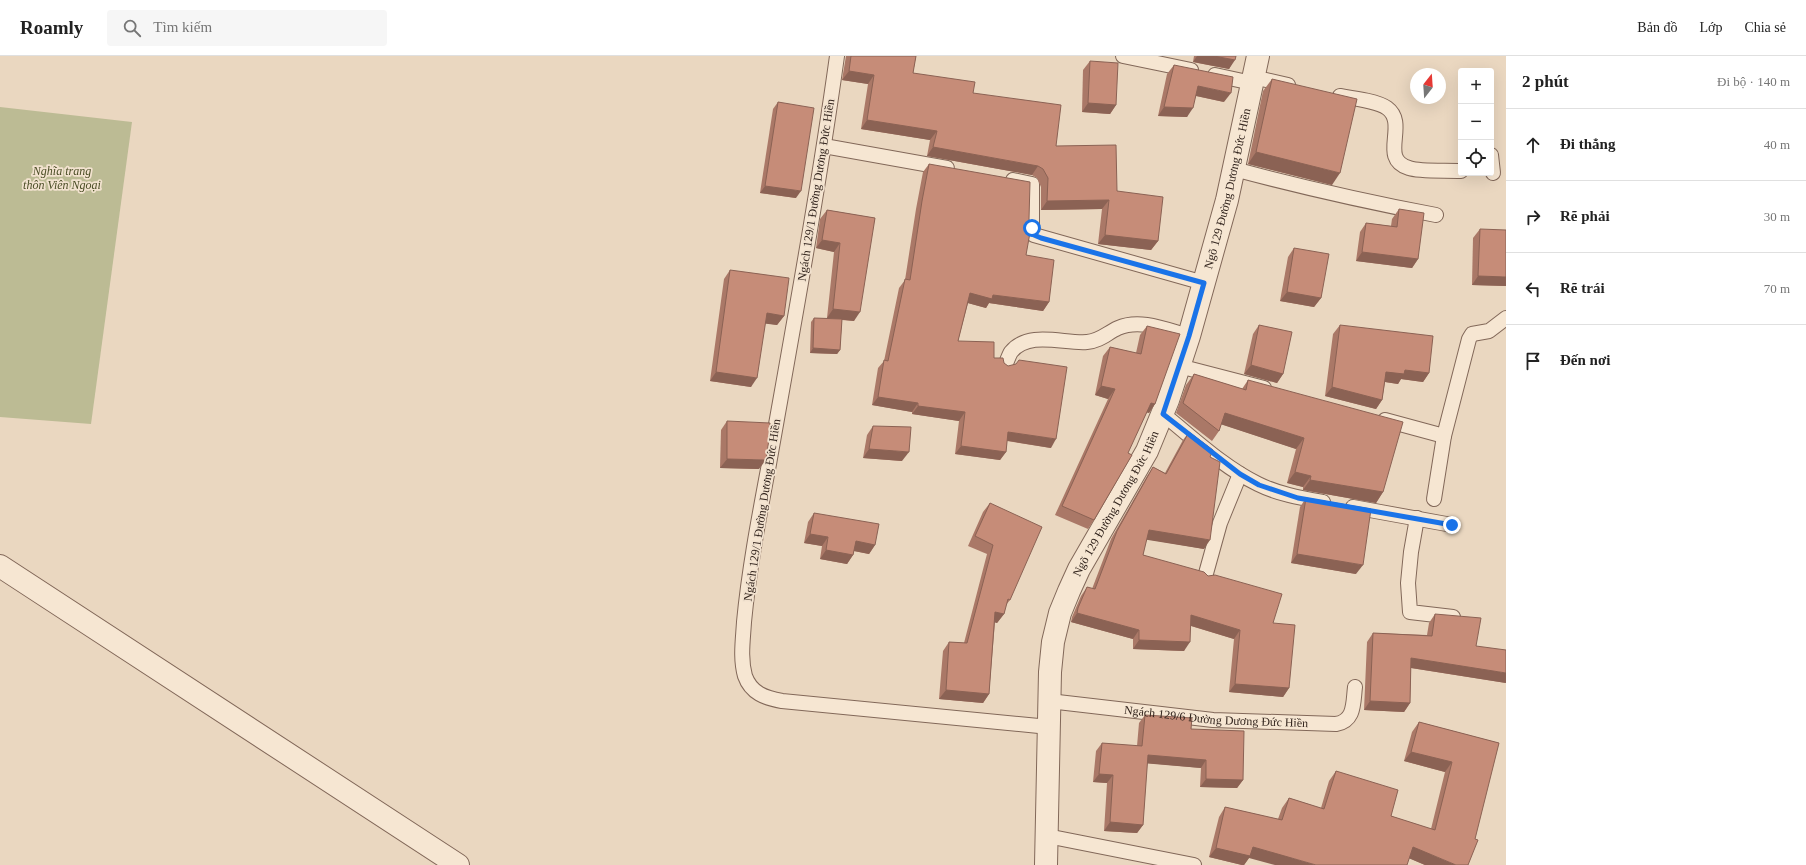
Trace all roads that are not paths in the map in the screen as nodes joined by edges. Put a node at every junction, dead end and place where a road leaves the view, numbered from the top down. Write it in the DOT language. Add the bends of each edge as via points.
graph roads {
  1 [pos="836,56"];
  2 [pos="1124,56"];
  3 [pos="1258,56"];
  4 [pos="1253,80"];
  5 [pos="1299,87"];
  6 [pos="1329,94"];
  7 [pos="824,146"];
  8 [pos="1234,169"];
  9 [pos="961,170"];
  10 [pos="1458,171"];
  11 [pos="999,177"];
  12 [pos="1436,215"];
  13 [pos="1204,283"];
  14 [pos="1506,318"];
  15 [pos="1189,336"];
  16 [pos="1005,366"];
  17 [pos="1179,366"];
  18 [pos="1278,392"];
  19 [pos="1163,414"];
  20 [pos="1369,416"];
  21 [pos="1444,436"];
  22 [pos="1240,474"];
  23 [pos="1434,499"];
  24 [pos="1417,518"];
  25 [pos="1452,525"];
  26 [pos="0,566"];
  27 [pos="1205,577"];
  28 [pos="1467,619"];
  29 [pos="1355,687"];
  30 [pos="1049,701"];
  31 [pos="1049,727"];
  32 [pos="1047,836"];
  33 [pos="458,865"];
  34 [pos="1046,865"];
  35 [pos="1194,865"];
  1 -- 7 [label="lane, Ngách 129/1 Đường Dương Đức Hiền"];
  2 -- 4 [label="lane"];
  3 -- 4 [label="street, Ngõ 129 Đường Dương Đức Hiền"];
  4 -- 5 [label="lane"];
  4 -- 8 [label="street, Ngõ 129 Đường Dương Đức Hiền"];
  6 -- 10 [label="lane" via="1375,103 1386,107 1394,114 1394,156 1409,169"];
  7 -- 9 [label="lane"];
  7 -- 31 [label="lane, Ngách 129/1 Đường Dương Đức Hiền" via="748,581 742,654 745,676 757,692 767,698 782,701"];
  8 -- 12 [label="lane" via="1308,189"];
  8 -- 13 [label="street, Ngõ 129 Đường Dương Đức Hiền"];
  11 -- 13 [label="lane" via="1032,184 1034,235"];
  13 -- 15 [label="street, Ngõ 129 Đường Dương Đức Hiền"];
  14 -- 21 [label="lane" via="1489,331 1472,334 1469,339"];
  15 -- 16 [label="lane" via="1142,324 1117,328 1098,340 1086,342 1035,340 1021,344 1011,352"];
  15 -- 17 [label="street, Ngõ 129 Đường Dương Đức Hiền"];
  17 -- 18 [label="lane"];
  17 -- 19 [label="street, Ngõ 129 Đường Dương Đức Hiền"];
  19 -- 22 [label="lane"];
  19 -- 30 [label="street, Ngõ 129 Đường Dương Đức Hiền" via="1147,451 1080,569 1060,613 1053,642"];
  20 -- 21 [label="lane"];
  21 -- 23 [label="lane"];
  22 -- 24 [label="lane" via="1259,485 1298,498"];
  22 -- 27 [label="lane" via="1220,523"];
  24 -- 25 [label="lane"];
  24 -- 28 [label="lane" via="1408,583 1410,612"];
  26 -- 33 [label="street"];
  29 -- 30 [label="lane, Ngách 129/6 Đường Dương Đức Hiền" via="1349,718 1343,723 1336,724 1213,720"];
  30 -- 31 [label="street, Ngõ 129 Đường Dương Đức Hiền"];
  31 -- 32 [label="street, Ngõ 129 Đường Dương Đức Hiền"];
  32 -- 34 [label="street, Ngõ 129 Đường Dương Đức Hiền"];
  32 -- 35 [label="lane"];
}
